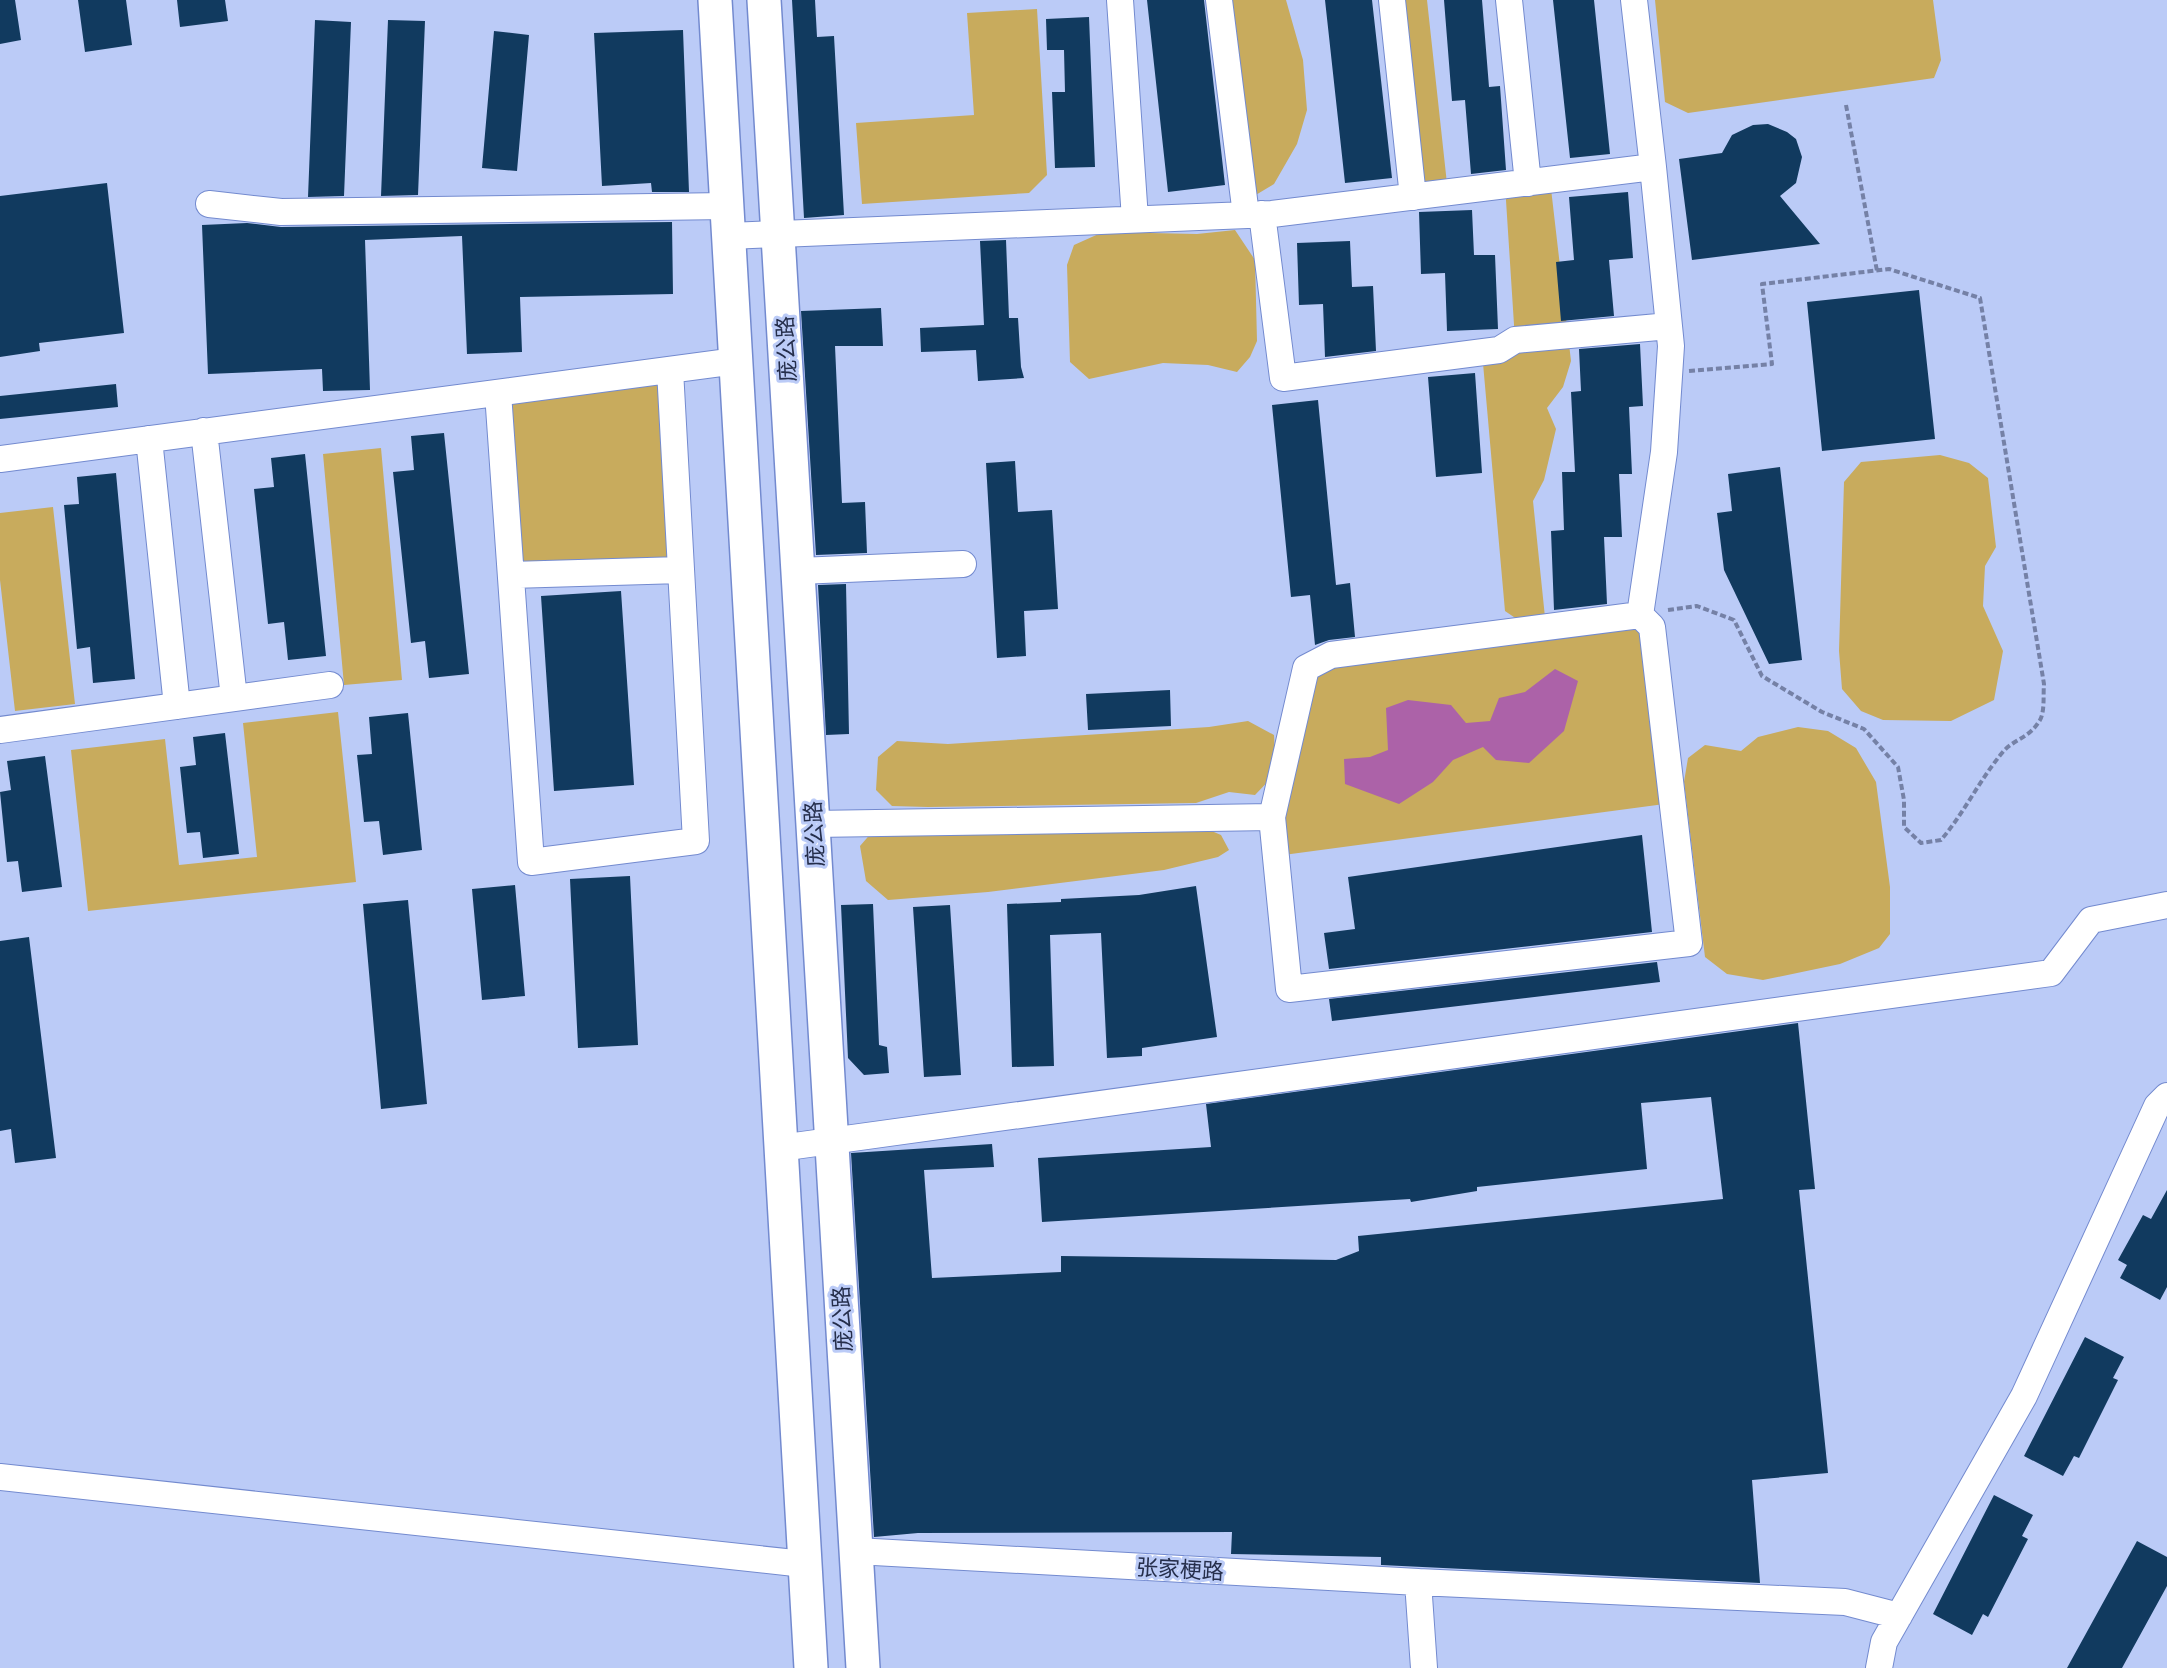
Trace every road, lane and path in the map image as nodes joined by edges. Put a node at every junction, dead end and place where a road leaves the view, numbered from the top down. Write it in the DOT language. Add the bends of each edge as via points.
graph roads {
  1 [pos="716,0"];
  2 [pos="764,0"];
  3 [pos="1120,0"];
  4 [pos="1219,0"];
  5 [pos="1392,0"];
  6 [pos="1509,0"];
  7 [pos="1634,0"];
  8 [pos="1846,105"];
  9 [pos="1653,167"];
  10 [pos="1528,183"];
  11 [pos="1413,197"];
  12 [pos="209,204"];
  13 [pos="1254,214"];
  14 [pos="1135,219"];
  15 [pos="728,221"];
  16 [pos="779,234"];
  17 [pos="1877,271"];
  18 [pos="1669,326"];
  19 [pos="736,361"];
  20 [pos="670,370"];
  21 [pos="1669,373"];
  22 [pos="498,393"];
  23 [pos="204,432"];
  24 [pos="149,439"];
  25 [pos="0,459"];
  26 [pos="963,564"];
  27 [pos="681,570"];
  28 [pos="799,571"];
  29 [pos="511,576"];
  30 [pos="1640,615"];
  31 [pos="330,685"];
  32 [pos="234,698"];
  33 [pos="177,706"];
  34 [pos="0,730"];
  35 [pos="1272,817"];
  36 [pos="813,824"];
  37 [pos="2167,906"];
  38 [pos="2167,1095"];
  39 [pos="832,1141"];
  40 [pos="780,1148"];
  41 [pos="0,1476"];
  42 [pos="856,1551"];
  43 [pos="804,1564"];
  44 [pos="1418,1582"];
  45 [pos="1899,1616"];
  46 [pos="811,1668"];
  47 [pos="863,1668"];
  48 [pos="1424,1668"];
  49 [pos="1879,1668"];
  1 -- 15 [label="main road"];
  2 -- 16 [label="main road, 庞公路"];
  3 -- 14 [label="street"];
  4 -- 13 [label="street"];
  5 -- 11 [label="street"];
  6 -- 10 [label="street"];
  7 -- 9 [label="street"];
  8 -- 17 [label="path"];
  9 -- 10 [label="street"];
  9 -- 18 [label="street"];
  10 -- 11 [label="street"];
  11 -- 13 [label="street"];
  12 -- 15 [label="street" via="281,212"];
  13 -- 14 [label="street"];
  13 -- 18 [label="street" via="1283,378 1499,350 1515,340"];
  14 -- 16 [label="street"];
  15 -- 16 [label="street"];
  15 -- 19 [label="main road"];
  16 -- 28 [label="main road, 庞公路"];
  17 -- 21 [label="path" via="1762,284 1772,364"];
  17 -- 30 [label="path" via="1889,269 1980,298 2044,684 2042,717 2032,732 2004,751 1941,840 1921,843 1904,827 1898,767 1864,729 1822,712 1762,676 1734,620 1697,606"];
  18 -- 21 [label="street"];
  19 -- 20 [label="street"];
  19 -- 40 [label="main road"];
  20 -- 22 [label="street"];
  20 -- 27 [label="street"];
  21 -- 30 [label="street" via="1664,452"];
  22 -- 23 [label="street"];
  22 -- 29 [label="street"];
  23 -- 24 [label="street"];
  23 -- 32 [label="street"];
  24 -- 25 [label="street"];
  24 -- 33 [label="street"];
  26 -- 28 [label="street"];
  27 -- 29 [label="street"];
  27 -- 29 [label="street" via="696,841 531,862"];
  28 -- 36 [label="main road, 庞公路"];
  30 -- 35 [label="street" via="1331,655 1306,668"];
  30 -- 35 [label="street" via="1652,627 1689,943 1290,989"];
  31 -- 32 [label="street"];
  32 -- 33 [label="street"];
  33 -- 34 [label="street"];
  35 -- 36 [label="street"];
  36 -- 39 [label="main road, 庞公路"];
  37 -- 39 [label="street" via="2091,920 2051,973"];
  38 -- 45 [label="street" via="2157,1106 2024,1396"];
  39 -- 40 [label="street"];
  39 -- 42 [label="main road, 庞公路"];
  40 -- 43 [label="main road"];
  41 -- 43 [label="street"];
  42 -- 44 [label="street, 张家梗路"];
  42 -- 47 [label="main road, 庞公路"];
  43 -- 46 [label="main road"];
  44 -- 45 [label="street, 张家梗路" via="1845,1602"];
  44 -- 48 [label="street"];
  45 -- 49 [label="street" via="1884,1642"];
}
